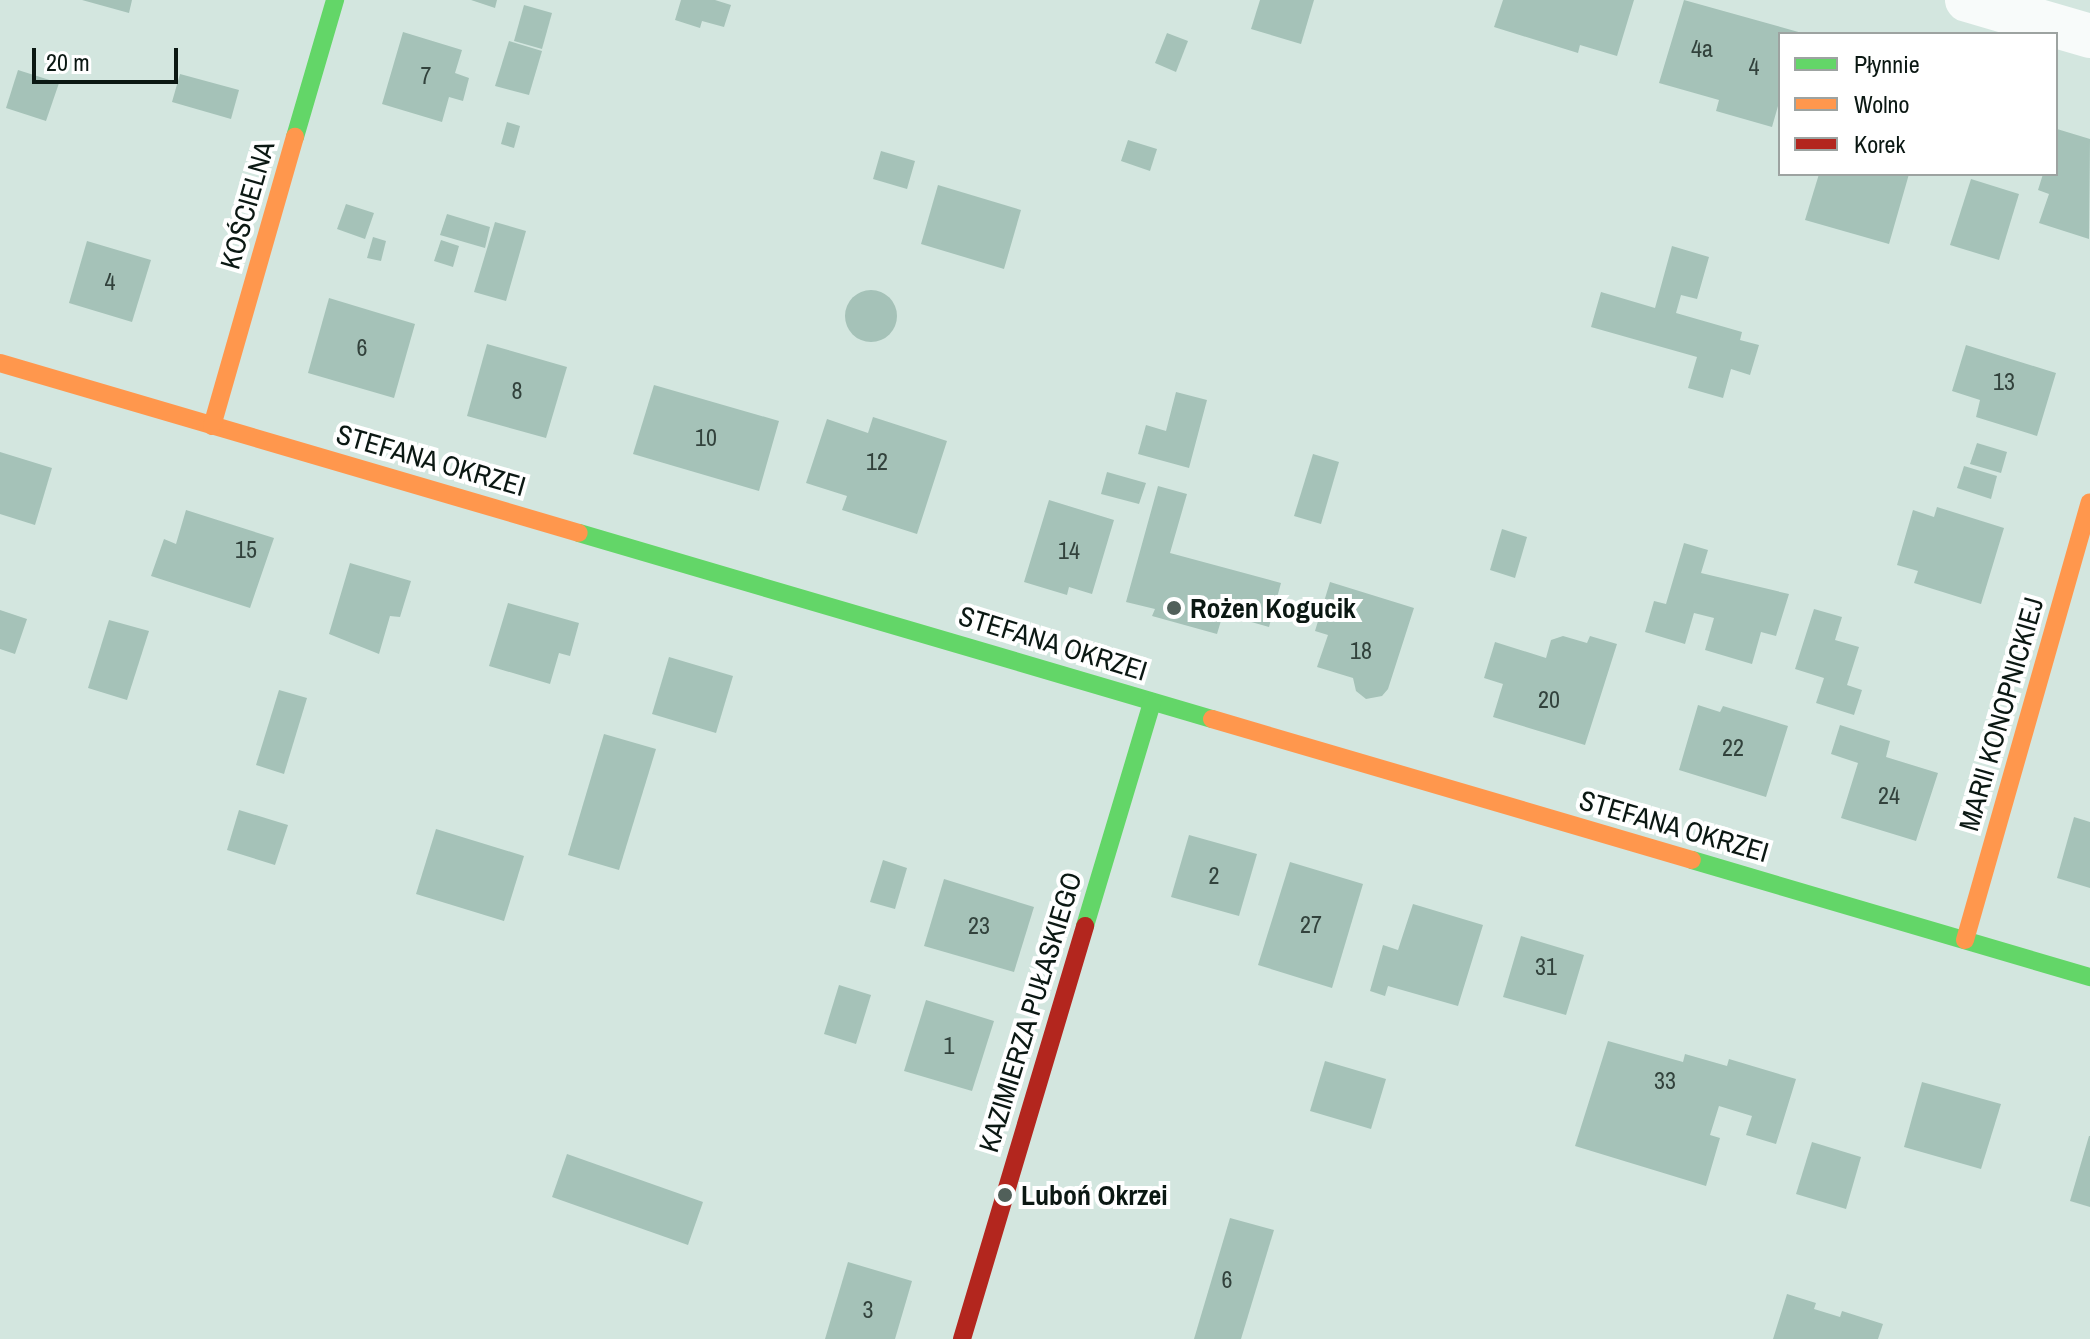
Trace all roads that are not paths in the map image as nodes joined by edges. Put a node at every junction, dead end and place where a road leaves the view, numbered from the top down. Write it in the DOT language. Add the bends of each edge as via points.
graph roads {
  1 [pos="335,0"];
  2 [pos="1967,0"];
  3 [pos="2090,36"];
  4 [pos="0,363"];
  5 [pos="212,426"];
  6 [pos="2090,502"];
  7 [pos="1152,702"];
  8 [pos="1965,940"];
  9 [pos="2090,977"];
  10 [pos="962,1339"];
  1 -- 5 [label="street, KOŚCIELNA"];
  2 -- 3 [label="street"];
  4 -- 5 [label="street, STEFANA OKRZEI"];
  5 -- 7 [label="street, STEFANA OKRZEI"];
  6 -- 8 [label="street, MARII KONOPNICKIEJ"];
  7 -- 8 [label="street, STEFANA OKRZEI"];
  7 -- 10 [label="street, KAZIMIERZA PUŁASKIEGO"];
  8 -- 9 [label="street, STEFANA OKRZEI"];
}
